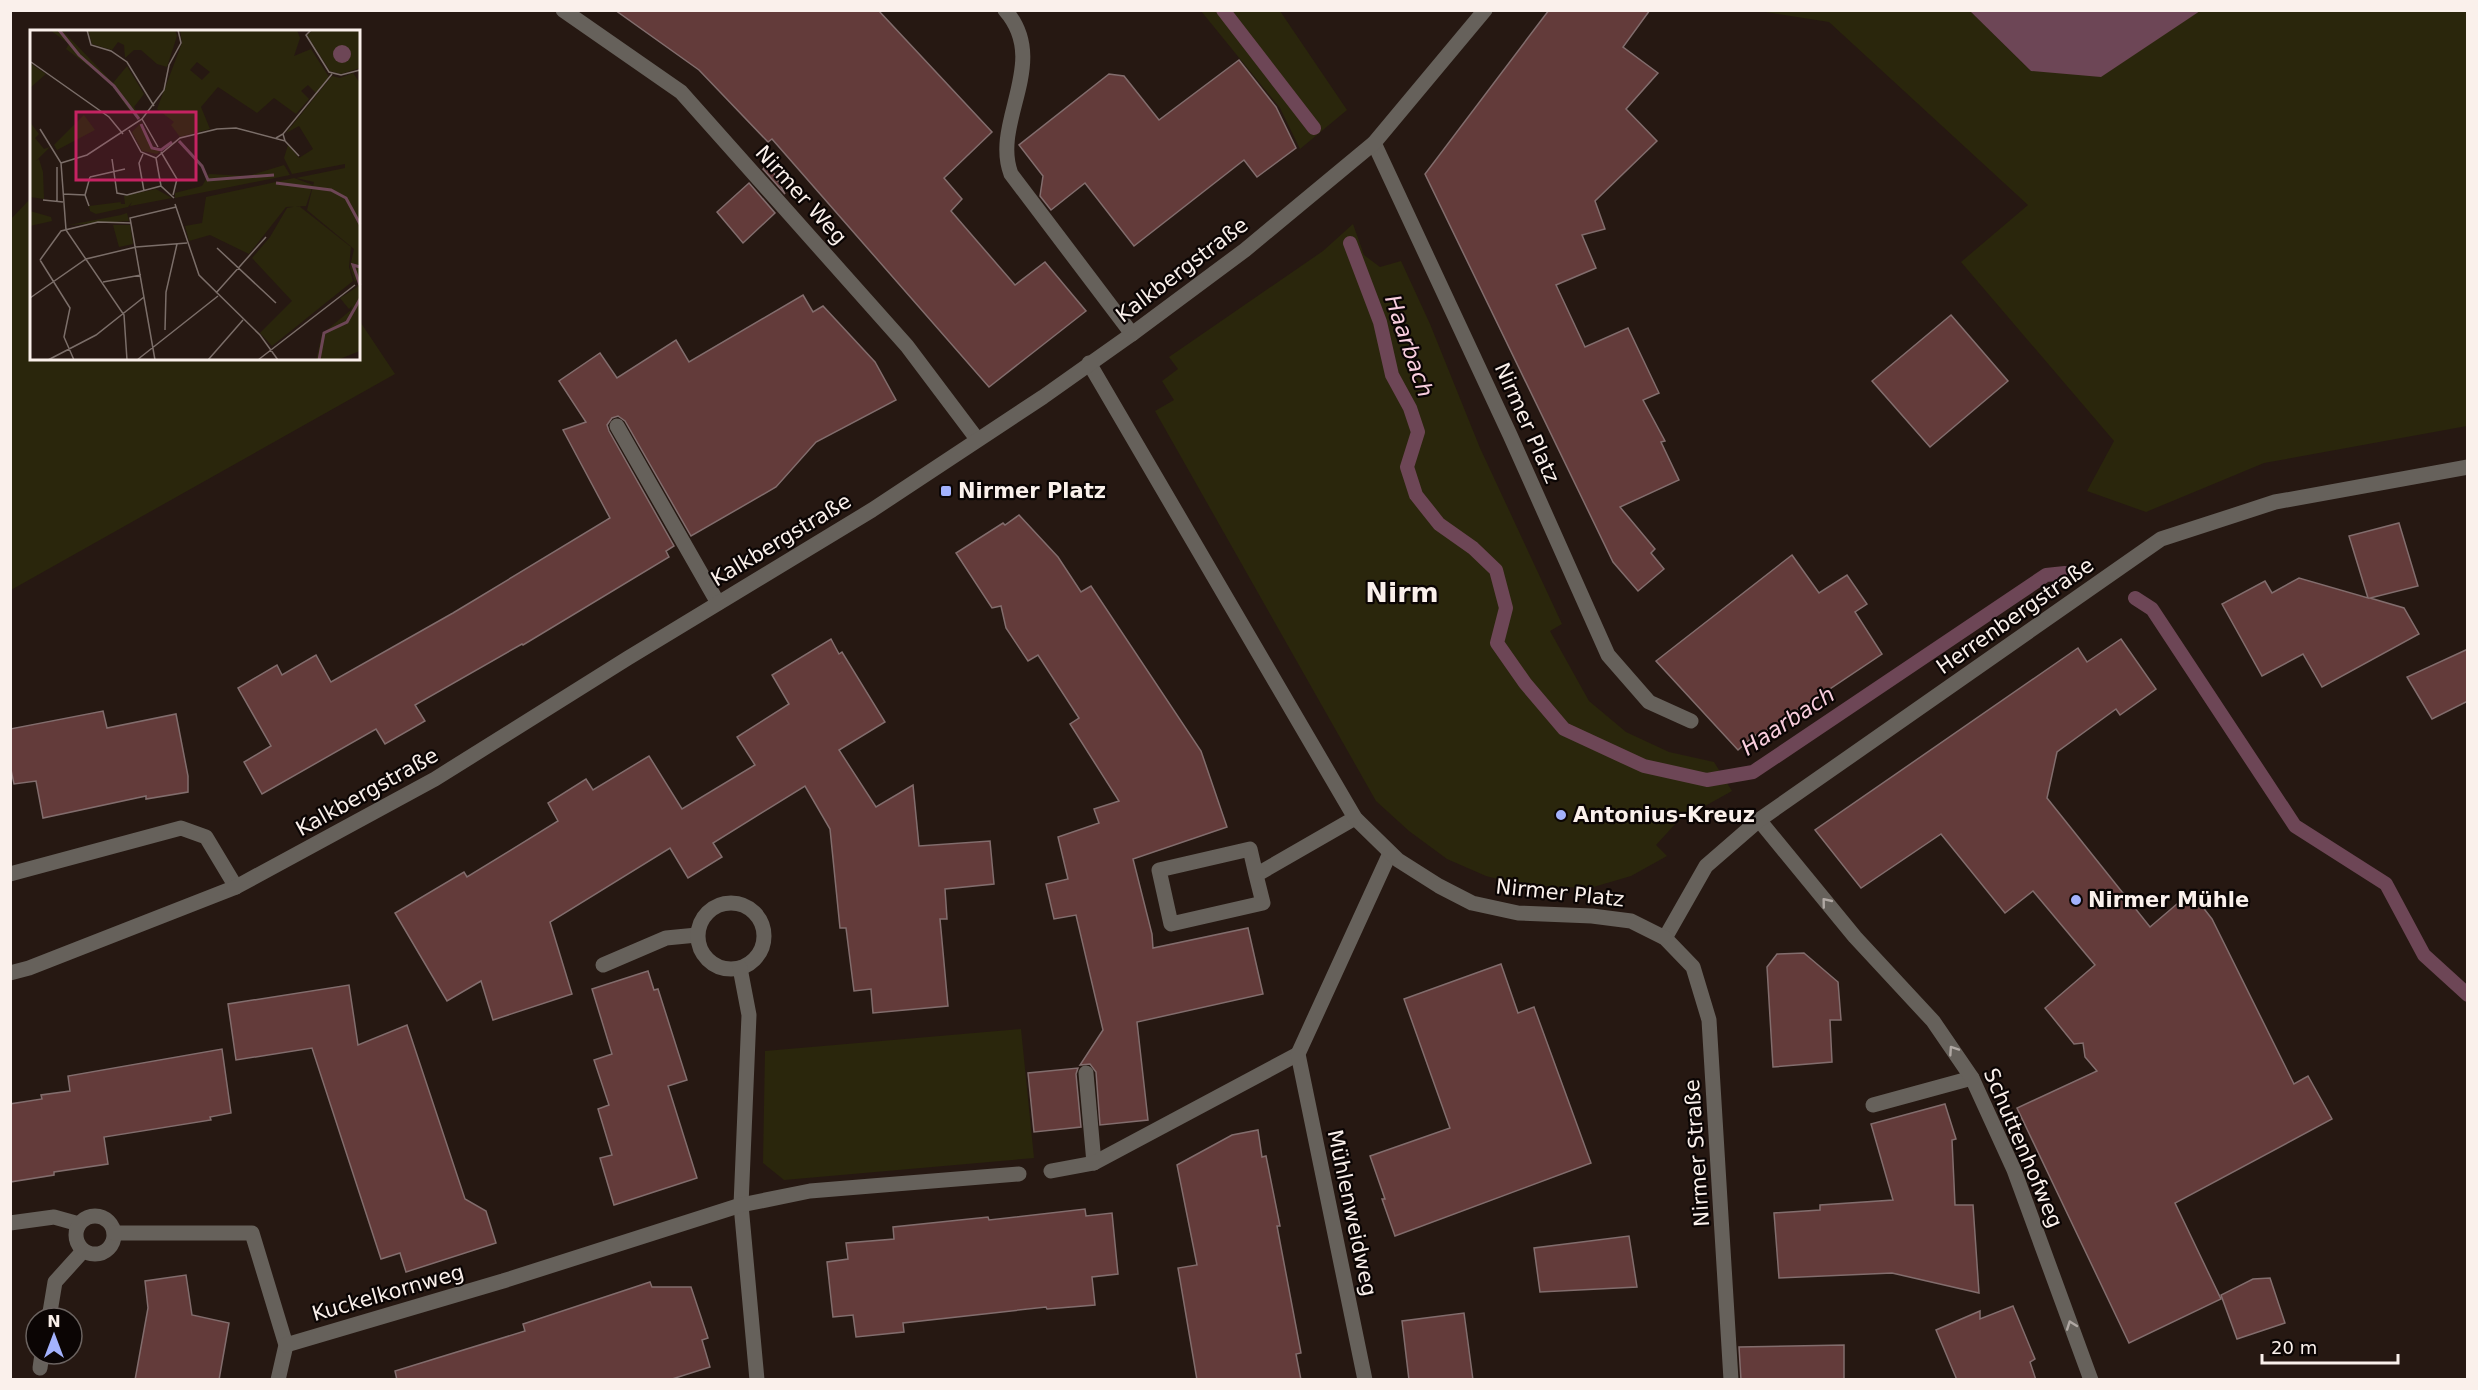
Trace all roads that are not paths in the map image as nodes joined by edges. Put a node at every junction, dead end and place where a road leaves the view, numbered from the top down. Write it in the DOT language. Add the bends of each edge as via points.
graph roads {
  1 [pos="563,10"];
  2 [pos="1005,10"];
  3 [pos="1485,10"];
  4 [pos="1374,143"];
  5 [pos="1132,334"];
  6 [pos="1089,363"];
  7 [pos="617,426"];
  8 [pos="977,439"];
  9 [pos="2468,467"];
  10 [pos="718,603"];
  11 [pos="1691,721"];
  12 [pos="1355,818"];
  13 [pos="1759,820"];
  14 [pos="1390,853"];
  15 [pos="10,874"];
  16 [pos="1256,875"];
  17 [pos="236,888"];
  18 [pos="697,935"];
  19 [pos="1665,938"];
  20 [pos="603,965"];
  21 [pos="740,968"];
  22 [pos="10,973"];
  23 [pos="1298,1054"];
  24 [pos="1086,1073"];
  25 [pos="1972,1078"];
  26 [pos="1873,1105"];
  27 [pos="1094,1163"];
  28 [pos="1051,1171"];
  29 [pos="1019,1174"];
  30 [pos="741,1205"];
  31 [pos="10,1223"];
  32 [pos="79,1224"];
  33 [pos="114,1233"];
  34 [pos="83,1251"];
  35 [pos="51,1306"];
  36 [pos="286,1345"];
  37 [pos="278,1380"];
  38 [pos="757,1380"];
  39 [pos="1365,1380"];
  40 [pos="1731,1380"];
  41 [pos="2091,1380"];
  1 -- 8 [label="street, Nirmer Weg" via="681,92 907,346"];
  2 -- 5 [label="street" via="1023,40 1021,75 1007,148 1011,174"];
  3 -- 4 [label="street, Kalkbergstraße"];
  4 -- 5 [label="street, Kalkbergstraße" via="1245,250"];
  4 -- 11 [label="street, Nirmer Platz" via="1506,424 1608,655 1649,702"];
  5 -- 6 [label="street, Kalkbergstraße"];
  6 -- 8 [label="street, Kalkbergstraße"];
  6 -- 12 [label="street, Nirmer Platz"];
  7 -- 10 [label="street"];
  8 -- 10 [label="street, Kalkbergstraße" via="872,510"];
  9 -- 13 [label="street, Herrenbergstraße" via="2275,502 2161,539"];
  10 -- 17 [label="street, Kalkbergstraße" via="435,779"];
  12 -- 14 [label="street, Nirmer Platz"];
  12 -- 16 [label="street"];
  13 -- 19 [label="street, Herrenbergstraße" via="1706,866"];
  25 -- 13 [label="street, Schuttenhofweg, one-way" via="1933,1021 1855,937"];
  14 -- 19 [label="street, Nirmer Platz" via="1438,886 1472,903 1518,913 1631,921"];
  14 -- 23 [label="street"];
  15 -- 17 [label="street" via="181,828 206,837"];
  16 -- 16 [label="street" via="1250,849 1159,870 1171,924 1263,903"];
  17 -- 22 [label="street, Kalkbergstraße"];
  18 -- 20 [label="street" via="666,938"];
  18 -- 21 [label="street" via="699,947 716,966"];
  18 -- 21 [label="street" via="704,916 720,904 740,904 750,909 763,926 763,947 750,963"];
  19 -- 40 [label="street, Nirmer Straße" via="1693,967 1709,1020"];
  21 -- 30 [label="street" via="749,1015"];
  23 -- 27 [label="street"];
  23 -- 39 [label="street, Mühlenweidweg"];
  24 -- 27 [label="street"];
  25 -- 26 [label="street"];
  41 -- 25 [label="street, Schuttenhofweg, one-way" via="2014,1170"];
  27 -- 28 [label="street"];
  29 -- 30 [label="street, Kuckelkornweg" via="810,1191"];
  30 -- 36 [label="street, Kuckelkornweg"];
  30 -- 38 [label="street"];
  31 -- 32 [label="street" via="54,1217"];
  32 -- 33 [label="street" via="85,1218 100,1216 112,1225"];
  32 -- 34 [label="street" via="76,1238"];
  33 -- 34 [label="street" via="105,1252 98,1255"];
  33 -- 36 [label="street" via="252,1233"];
  34 -- 35 [label="street" via="55,1282"];
  36 -- 37 [label="street"];
}
